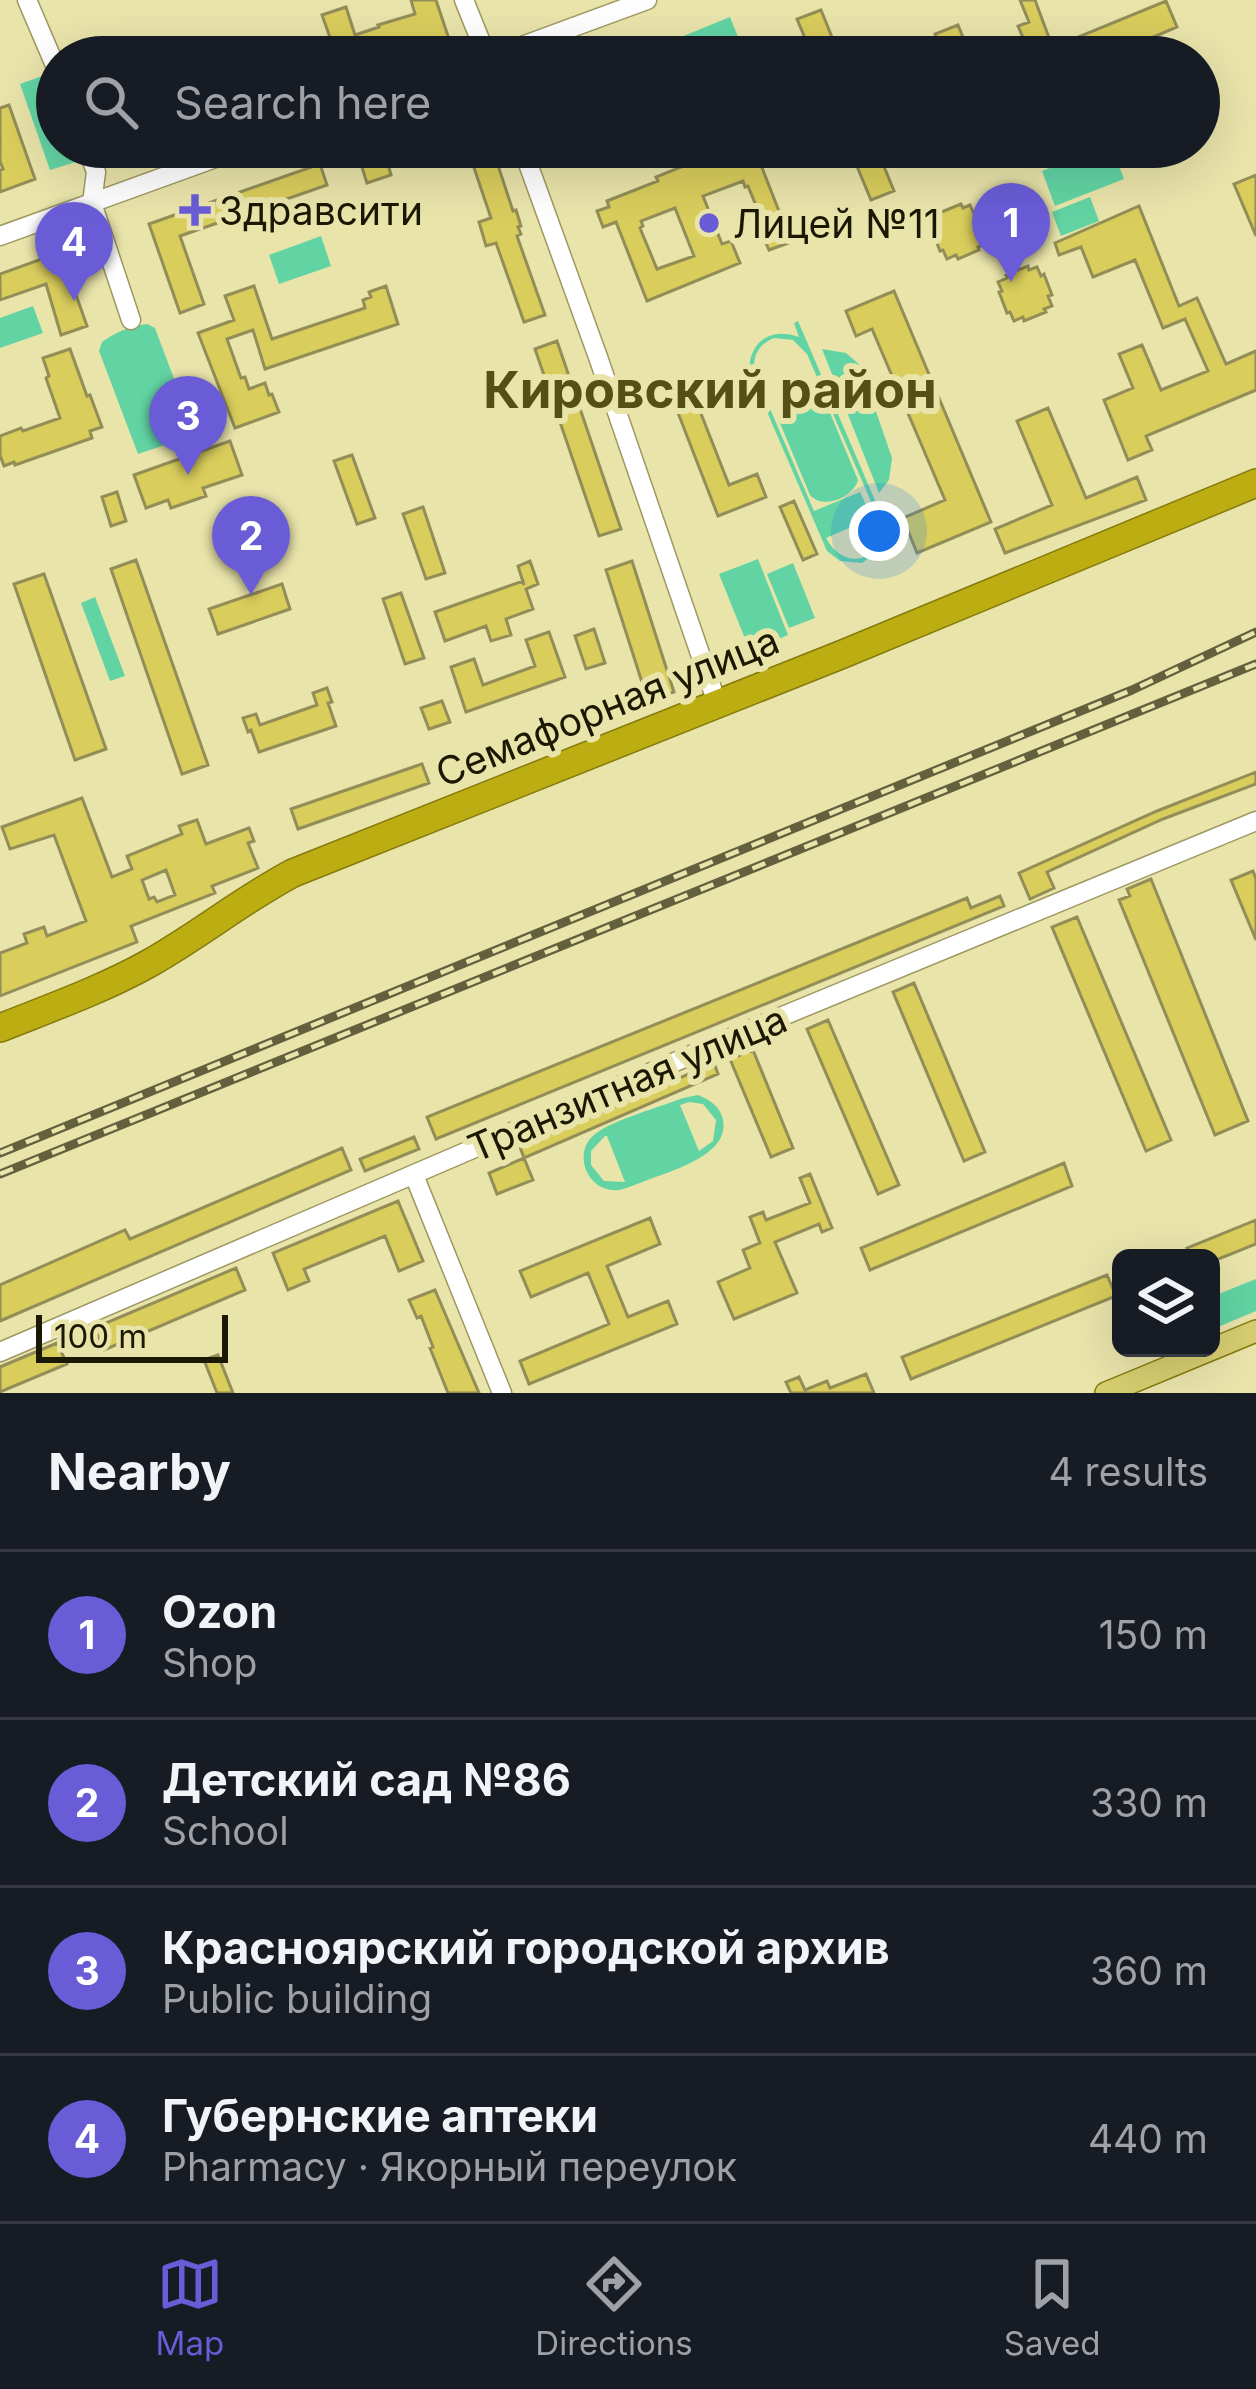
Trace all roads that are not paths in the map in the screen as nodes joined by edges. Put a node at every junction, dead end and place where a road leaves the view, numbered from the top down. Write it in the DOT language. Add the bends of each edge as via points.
graph roads {
  1 [pos="27,0"];
  2 [pos="464,0"];
  3 [pos="646,0"];
  4 [pos="42,36"];
  5 [pos="480,36"];
  6 [pos="547,36"];
  7 [pos="95,168"];
  8 [pos="188,168"];
  9 [pos="530,168"];
  10 [pos="92,203"];
  11 [pos="0,236"];
  12 [pos="131,320"];
  13 [pos="1256,483"];
  14 [pos="717,703"];
  15 [pos="1256,821"];
  16 [pos="0,1028"];
  17 [pos="415,1175"];
  18 [pos="1256,1331"];
  19 [pos="0,1352"];
  20 [pos="502,1393"];
  21 [pos="1106,1393"];
  1 -- 4 [label="street"];
  2 -- 5 [label="street"];
  3 -- 6 [label="street"];
  7 -- 10 [label="street"];
  8 -- 10 [label="street"];
  9 -- 14 [label="street"];
  10 -- 11 [label="street"];
  10 -- 12 [label="street"];
  13 -- 14 [label="highway, Семафорная улица"];
  14 -- 16 [label="highway, Семафорная улица" via="292,873 152,962"];
  15 -- 17 [label="street, Транзитная улица"];
  17 -- 19 [label="street, Транзитная улица"];
  17 -- 20 [label="street"];
  18 -- 21 [label="main road"];
}
